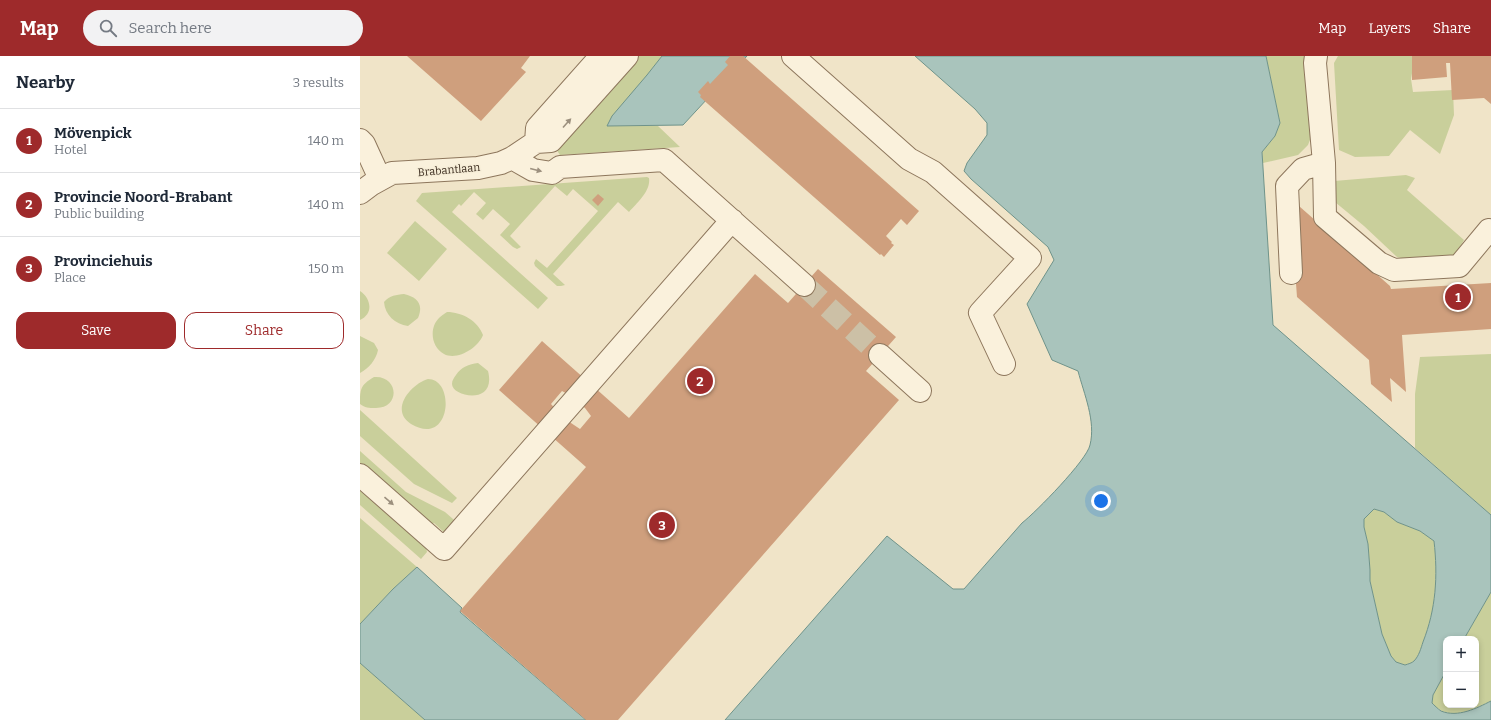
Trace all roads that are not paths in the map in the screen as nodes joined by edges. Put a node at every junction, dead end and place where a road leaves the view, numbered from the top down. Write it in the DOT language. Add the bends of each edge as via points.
graph roads {
  1 [pos="601,56"];
  2 [pos="627,56"];
  3 [pos="793,56"];
  4 [pos="1316,56"];
  5 [pos="360,140"];
  6 [pos="536,142"];
  7 [pos="512,158"];
  8 [pos="1324,163"];
  9 [pos="560,167"];
  10 [pos="380,179"];
  11 [pos="360,193"];
  12 [pos="732,220"];
  13 [pos="1489,230"];
  14 [pos="1290,273"];
  15 [pos="804,285"];
  16 [pos="880,355"];
  17 [pos="1004,364"];
  18 [pos="920,391"];
  19 [pos="360,475"];
  1 -- 6 [label="street" via="537,128"];
  6 -- 2 [label="street, Brabantlaan, one-way" via="551,141"];
  3 -- 17 [label="street" via="909,159 933,172 1030,258 980,313"];
  4 -- 8 [label="street"];
  5 -- 10 [label="street"];
  6 -- 7 [label="street, Brabantlaan"];
  6 -- 9 [label="street"];
  7 -- 9 [label="street, one-way" via="533,170 552,173"];
  7 -- 10 [label="street, Brabantlaan" via="478,168 392,173"];
  8 -- 13 [label="street" via="1325,217 1379,263 1394,270 1459,266"];
  8 -- 14 [label="street" via="1303,169 1287,186"];
  9 -- 12 [label="street" via="664,160"];
  10 -- 11 [label="street, Brabantlaan"];
  12 -- 15 [label="street"];
  19 -- 12 [label="street, one-way" via="444,549"];
  16 -- 18 [label="street"];
}
